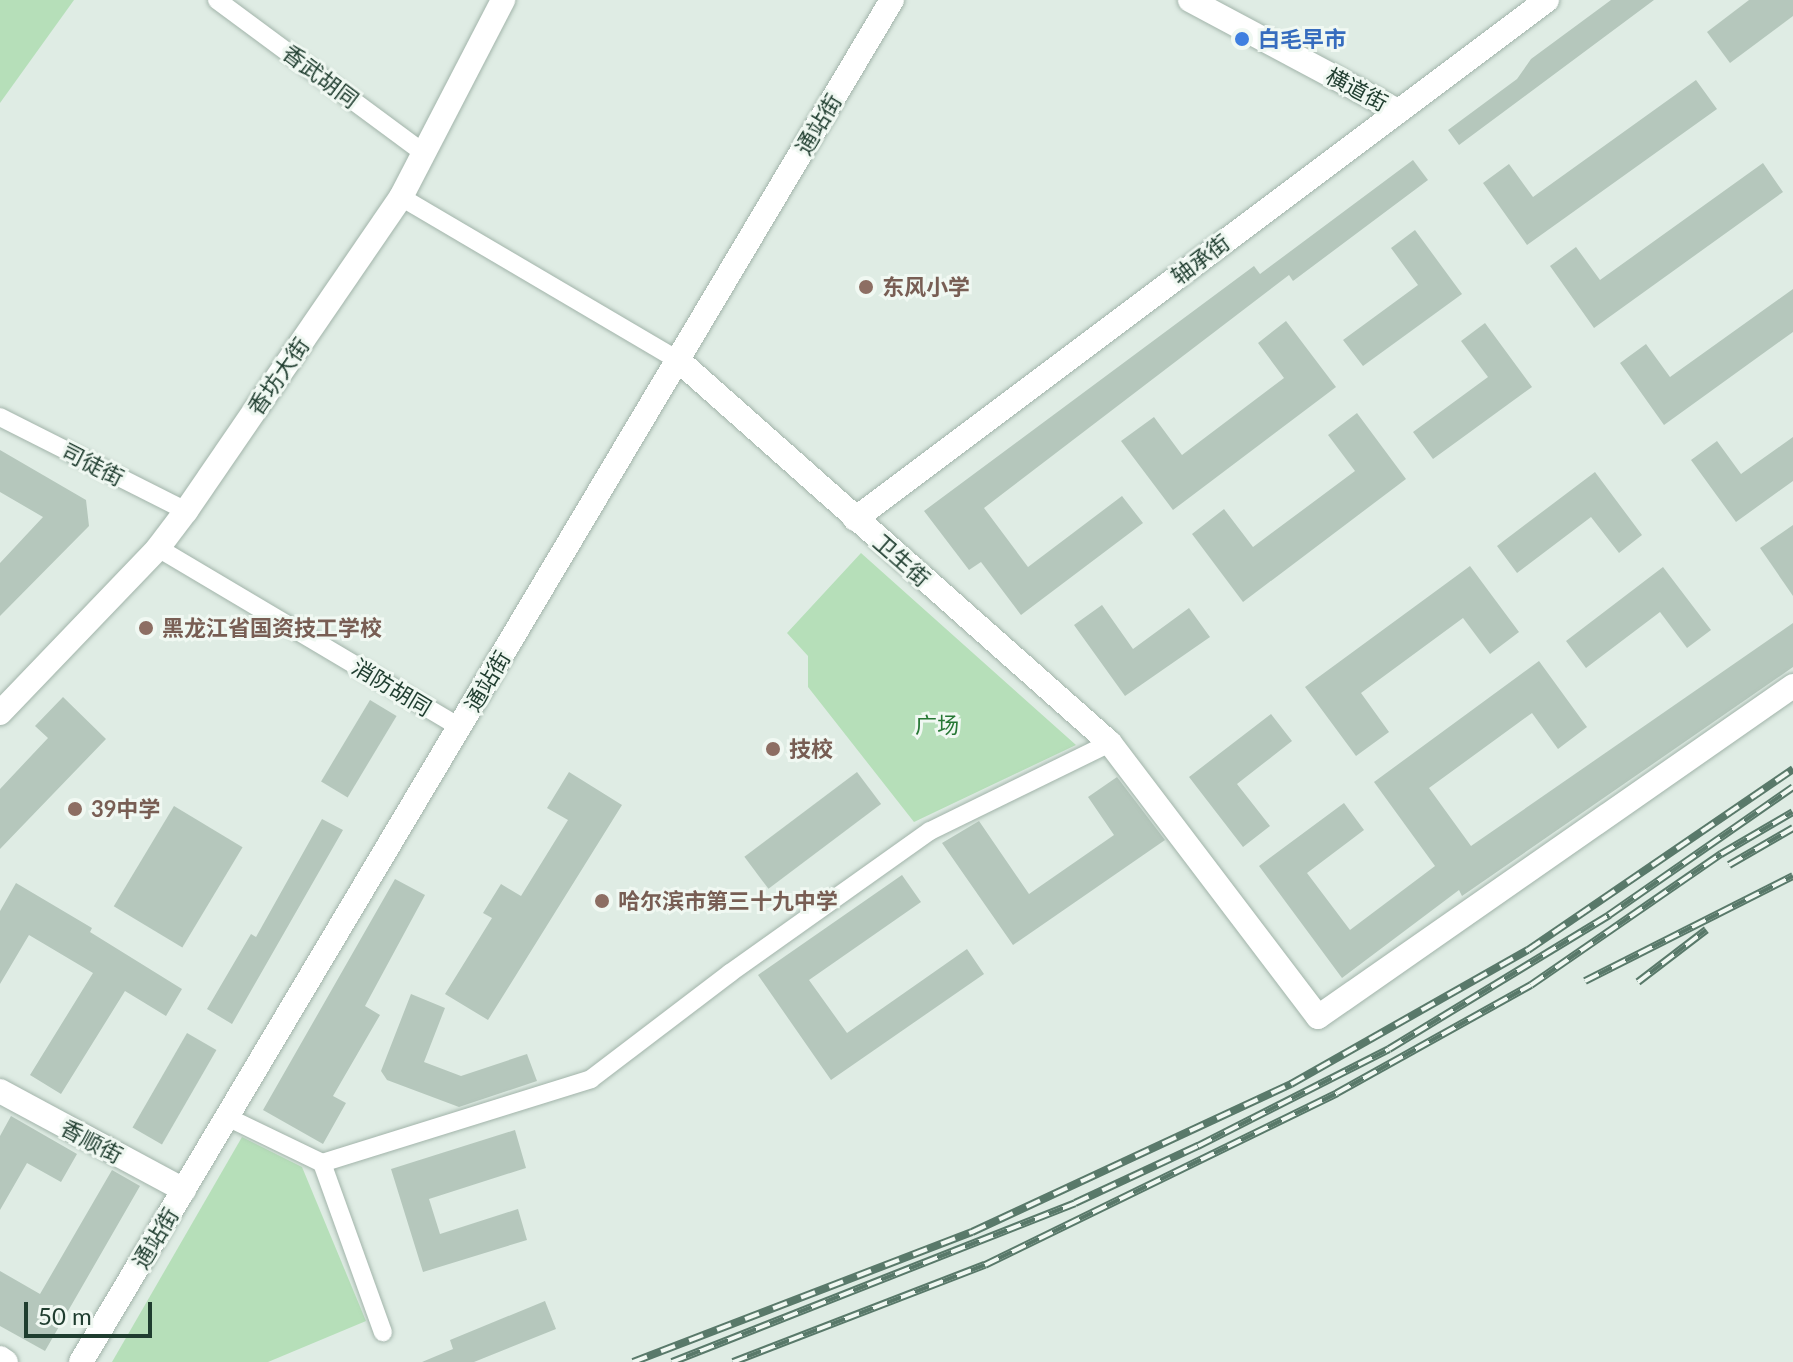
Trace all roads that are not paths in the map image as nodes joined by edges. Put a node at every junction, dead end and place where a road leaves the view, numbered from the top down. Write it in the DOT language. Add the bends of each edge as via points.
graph roads {
  1 [pos="217,0"];
  2 [pos="503,0"];
  3 [pos="892,0"];
  4 [pos="1190,0"];
  5 [pos="1547,0"];
  6 [pos="1398,111"];
  7 [pos="424,153"];
  8 [pos="401,197"];
  9 [pos="678,360"];
  10 [pos="0,417"];
  11 [pos="186,511"];
  12 [pos="855,519"];
  13 [pos="158,548"];
  14 [pos="1793,686"];
  15 [pos="0,713"];
  16 [pos="460,727"];
  17 [pos="1110,743"];
  18 [pos="0,1091"];
  19 [pos="227,1117"];
  20 [pos="322,1163"];
  21 [pos="184,1190"];
  22 [pos="383,1332"];
  23 [pos="0,1358"];
  24 [pos="6,1362"];
  25 [pos="81,1362"];
  1 -- 7 [label="street, 香武胡同"];
  2 -- 7 [label="street, 香坊大街"];
  3 -- 9 [label="street, 通站街"];
  4 -- 6 [label="street, 横道街"];
  5 -- 6 [label="street, 轴承街"];
  6 -- 12 [label="street, 轴承街"];
  7 -- 8 [label="street, 香坊大街"];
  8 -- 9 [label="street, 卫生街"];
  8 -- 11 [label="street, 香坊大街"];
  9 -- 12 [label="street, 卫生街"];
  9 -- 16 [label="street, 通站街"];
  10 -- 11 [label="street, 司徒街"];
  11 -- 13 [label="street, 香坊大街"];
  12 -- 17 [label="street, 卫生街"];
  13 -- 15 [label="street, 香坊大街"];
  13 -- 16 [label="street, 消防胡同"];
  14 -- 17 [label="street, 卫生街" via="1318,1017"];
  16 -- 19 [label="street, 通站街"];
  17 -- 20 [label="street" via="930,831 591,1079"];
  18 -- 21 [label="street, 香顺街"];
  19 -- 20 [label="street"];
  19 -- 21 [label="street, 通站街"];
  20 -- 22 [label="street"];
  21 -- 25 [label="street, 通站街"];
  23 -- 24 [label="street"];
}
